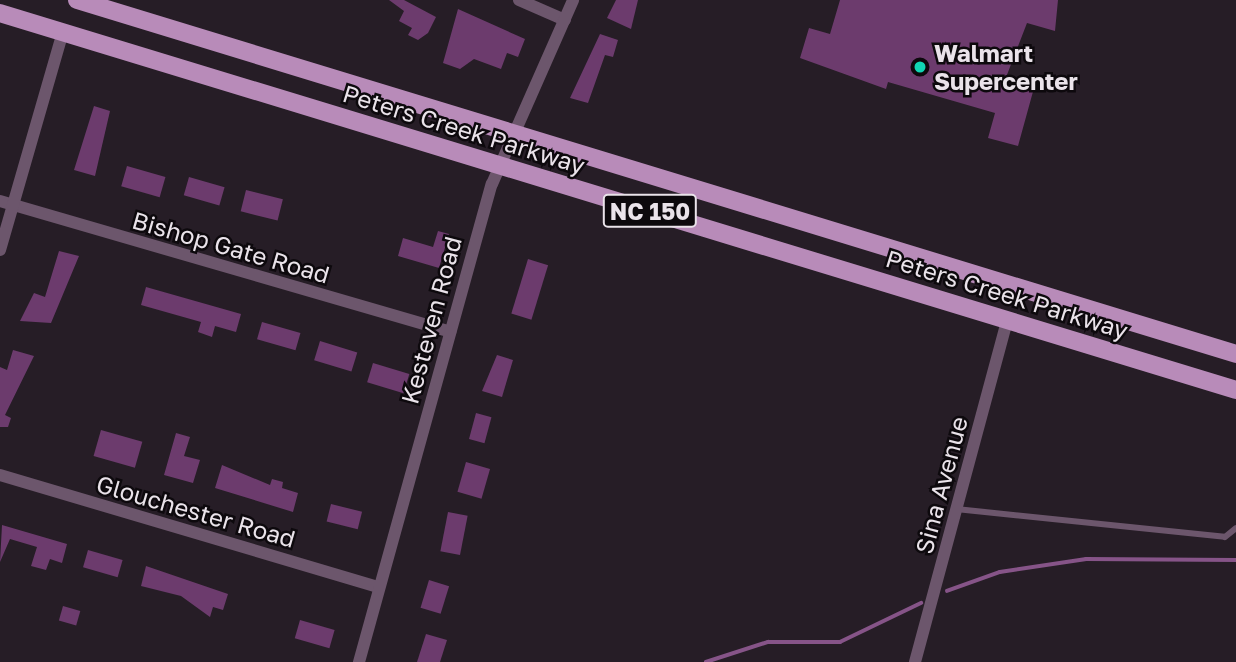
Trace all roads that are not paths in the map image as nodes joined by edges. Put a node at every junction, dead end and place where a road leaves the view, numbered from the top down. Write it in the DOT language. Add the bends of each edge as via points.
graph roads {
  1 [pos="77,0"];
  2 [pos="519,0"];
  3 [pos="573,0"];
  4 [pos="0,13"];
  5 [pos="565,20"];
  6 [pos="63,32"];
  7 [pos="513,132"];
  8 [pos="499,165"];
  9 [pos="0,201"];
  10 [pos="13,205"];
  11 [pos="0,250"];
  12 [pos="1007,320"];
  13 [pos="450,332"];
  14 [pos="1236,354"];
  15 [pos="1236,390"];
  16 [pos="0,475"];
  17 [pos="956,509"];
  18 [pos="1236,528"];
  19 [pos="379,587"];
  20 [pos="359,662"];
  21 [pos="915,662"];
  1 -- 7 [label="main road, Peters Creek Parkway / NC 150"];
  2 -- 5 [label="street"];
  3 -- 5 [label="street, Kesteven Road"];
  4 -- 6 [label="main road, Peters Creek Parkway / NC 150"];
  5 -- 7 [label="street, Kesteven Road"];
  6 -- 8 [label="main road, Peters Creek Parkway / NC 150"];
  6 -- 10 [label="street"];
  7 -- 8 [label="street, Kesteven Road"];
  7 -- 14 [label="main road, Peters Creek Parkway / NC 150"];
  8 -- 12 [label="main road, Peters Creek Parkway / NC 150"];
  8 -- 13 [label="street, Kesteven Road"];
  9 -- 10 [label="street, Bishop Gate Road"];
  10 -- 11 [label="street"];
  10 -- 13 [label="street, Bishop Gate Road"];
  12 -- 15 [label="main road, Peters Creek Parkway / NC 150"];
  12 -- 17 [label="street, Sina Avenue"];
  13 -- 19 [label="street, Kesteven Road"];
  16 -- 19 [label="street, Glouchester Road"];
  17 -- 18 [label="lane" via="1225,537"];
  17 -- 21 [label="street, Sina Avenue"];
  19 -- 20 [label="street, Kesteven Road"];
}
